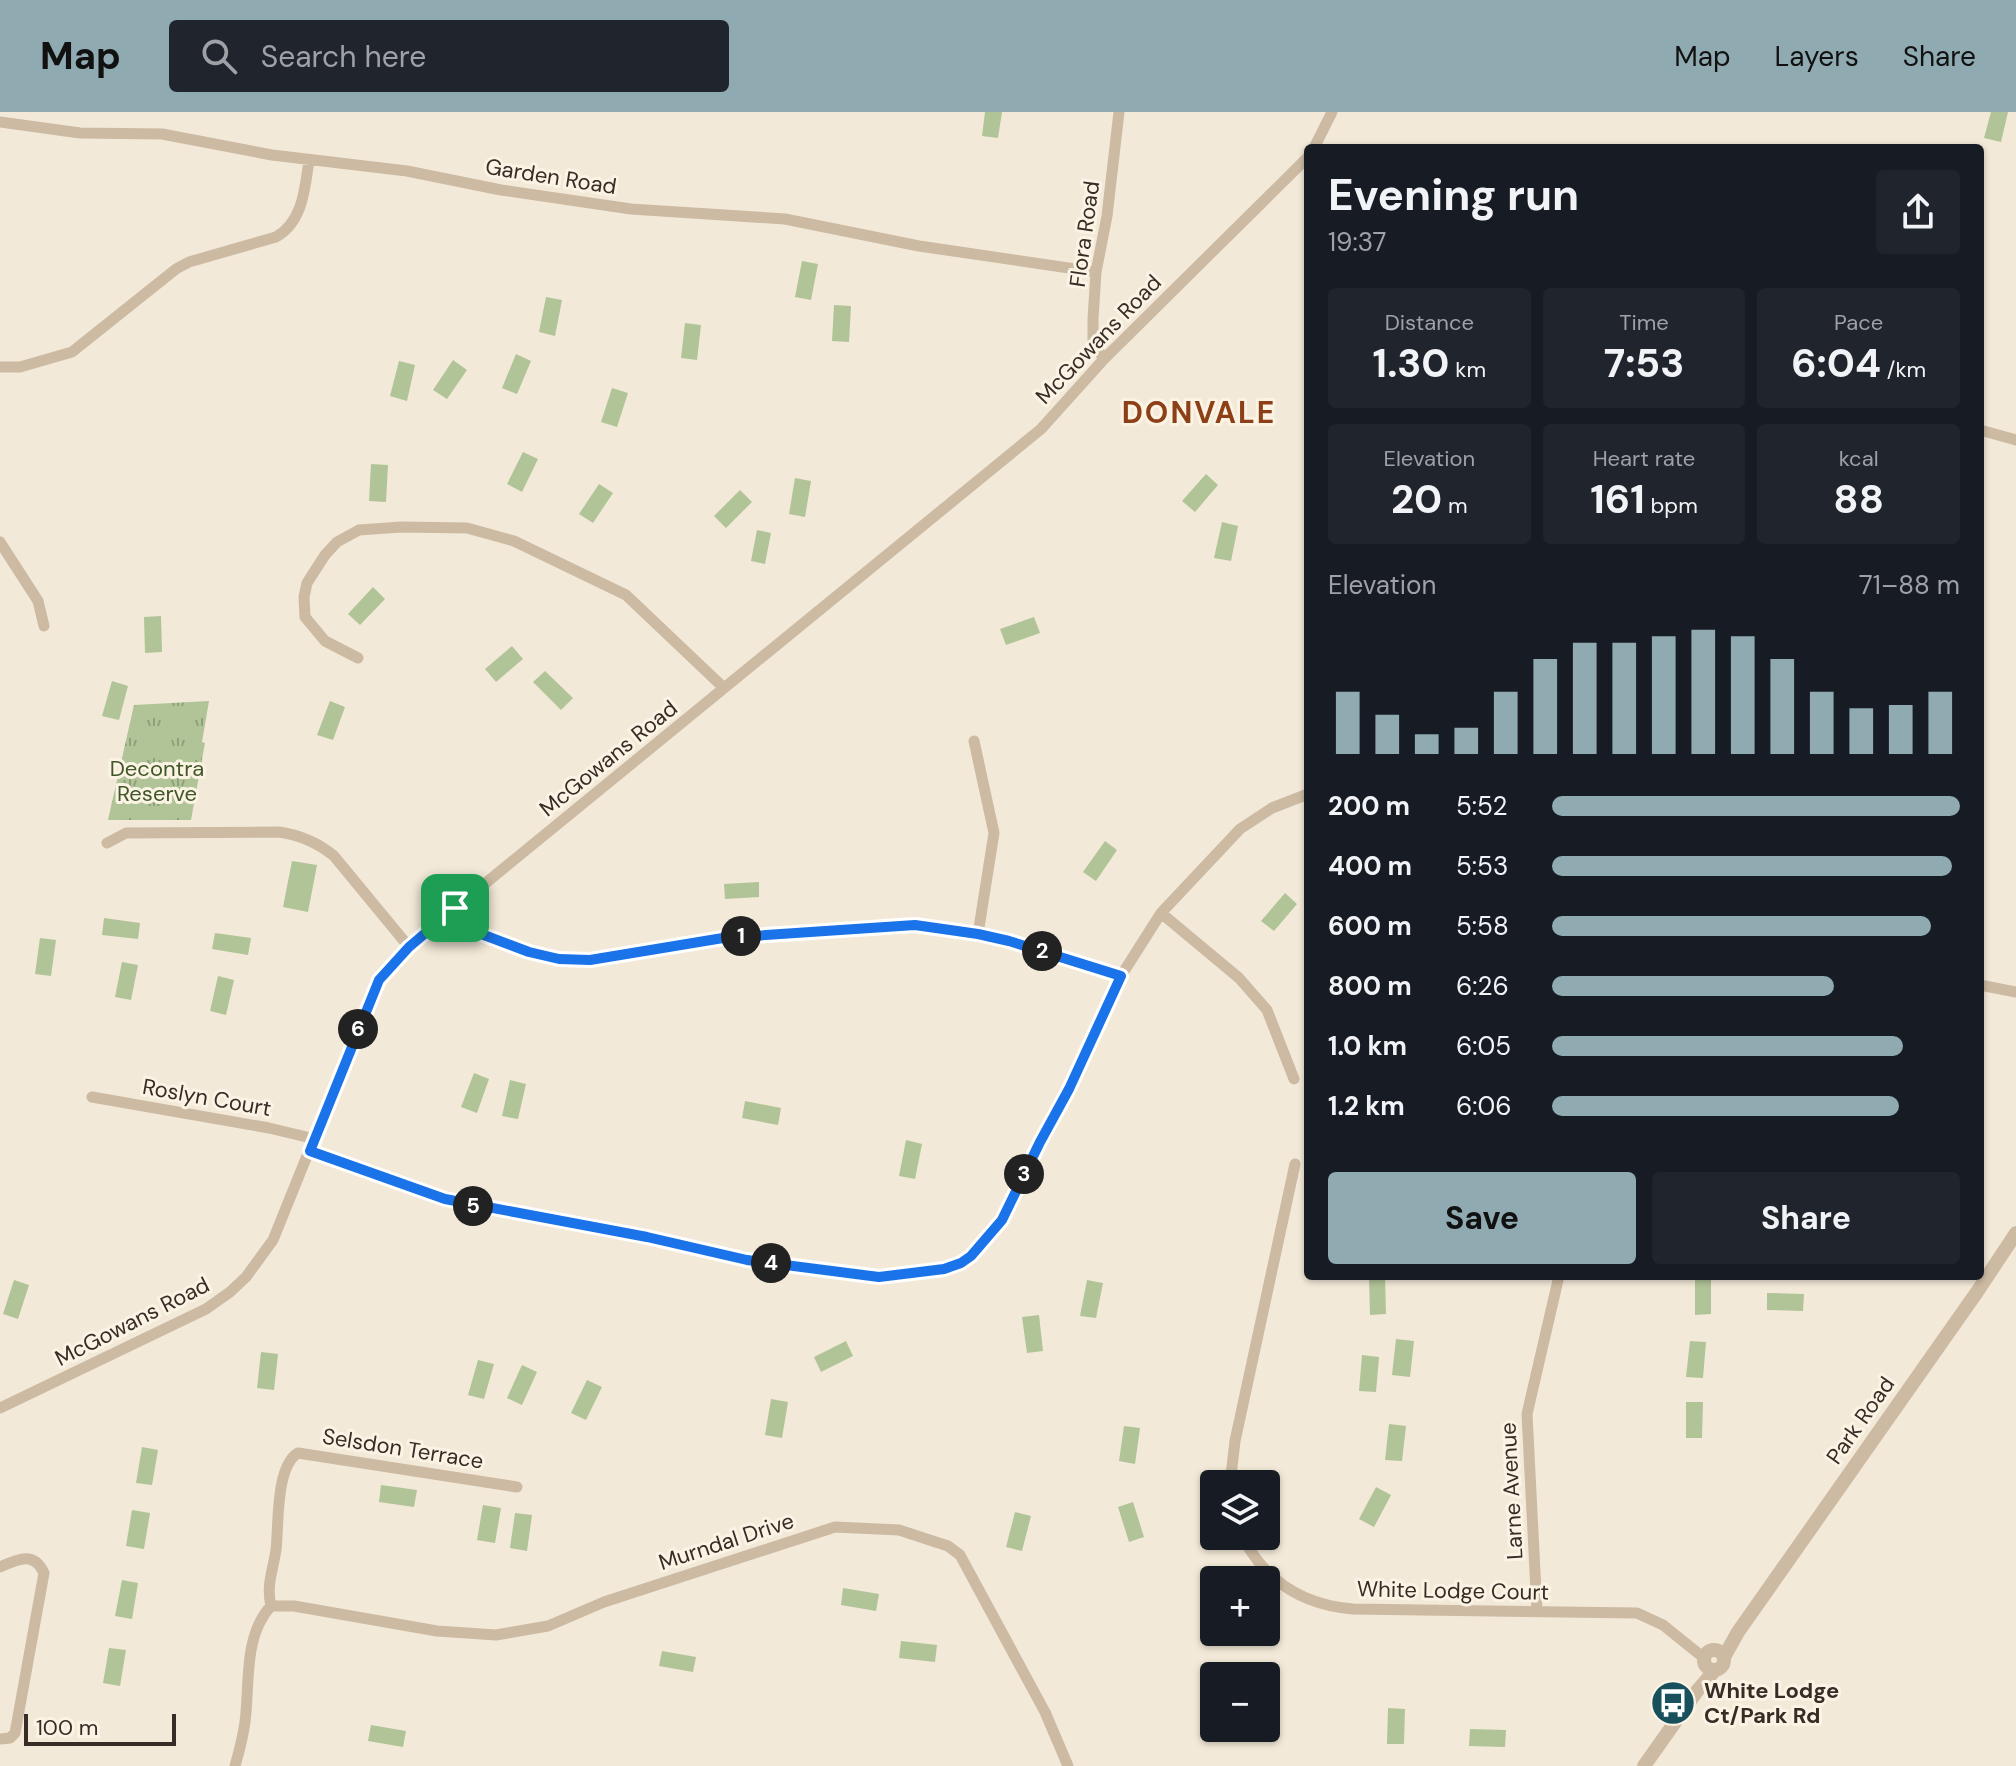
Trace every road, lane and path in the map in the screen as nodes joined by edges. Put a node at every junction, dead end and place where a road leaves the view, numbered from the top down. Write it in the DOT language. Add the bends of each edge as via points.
graph roads {
  1 [pos="1119,112"];
  2 [pos="1332,112"];
  3 [pos="0,122"];
  4 [pos="1316,144"];
  5 [pos="309,160"];
  6 [pos="1304,161"];
  7 [pos="1096,272"];
  8 [pos="1104,359"];
  9 [pos="0,367"];
  10 [pos="1984,431"];
  11 [pos="2016,440"];
  12 [pos="0,542"];
  13 [pos="44,626"];
  14 [pos="358,658"];
  15 [pos="724,688"];
  16 [pos="974,741"];
  17 [pos="1304,795"];
  18 [pos="107,843"];
  19 [pos="455,908"];
  20 [pos="1161,913"];
  21 [pos="978,934"];
  22 [pos="409,947"];
  23 [pos="1121,976"];
  24 [pos="1984,986"];
  25 [pos="2016,992"];
  26 [pos="1294,1079"];
  27 [pos="92,1097"];
  28 [pos="315,1139"];
  29 [pos="310,1151"];
  30 [pos="1295,1164"];
  31 [pos="2016,1233"];
  32 [pos="1558,1280"];
  33 [pos="0,1408"];
  34 [pos="1232,1470"];
  35 [pos="517,1487"];
  36 [pos="1251,1550"];
  37 [pos="0,1567"];
  38 [pos="271,1606"];
  39 [pos="1537,1611"];
  40 [pos="1712,1659"];
  41 [pos="0,1739"];
  42 [pos="235,1766"];
  43 [pos="1068,1766"];
  44 [pos="1644,1766"];
  1 -- 7 [label="street, Flora Road"];
  2 -- 4 [label="street"];
  3 -- 5 [label="street, Garden Road" via="80,133 162,134"];
  5 -- 7 [label="street, Garden Road" via="631,209 785,219 919,246"];
  5 -- 9 [label="street" via="297,217 286,231 176,269 72,352 20,367"];
  6 -- 8 [label="street, McGowans Road"];
  7 -- 8 [label="street, Flora Road" via="1093,343"];
  8 -- 15 [label="street, McGowans Road" via="1041,429"];
  10 -- 11 [label="street"];
  12 -- 13 [label="street" via="38,601"];
  14 -- 15 [label="street" via="325,641 305,617 307,583 325,555 359,530 467,528 514,541 626,595"];
  15 -- 19 [label="street, McGowans Road"];
  16 -- 21 [label="street" via="994,833"];
  17 -- 20 [label="street" via="1240,829"];
  18 -- 22 [label="street" via="126,833 294,834 334,856"];
  19 -- 21 [label="street" via="484,936 573,960 723,938 915,925"];
  19 -- 22 [label="street, McGowans Road"];
  20 -- 23 [label="street"];
  20 -- 26 [label="street" via="1239,978 1267,1010"];
  21 -- 23 [label="street"];
  22 -- 28 [label="street, McGowans Road" via="379,980"];
  23 -- 29 [label="street" via="1002,1220 971,1256 944,1269 879,1277 747,1260 455,1202"];
  24 -- 25 [label="street"];
  27 -- 28 [label="street, Roslyn Court"];
  28 -- 29 [label="street, McGowans Road"];
  29 -- 33 [label="street, McGowans Road" via="273,1240 230,1292 157,1334"];
  30 -- 34 [label="street"];
  31 -- 40 [label="street, Park Road" via="1738,1632"];
  32 -- 39 [label="street, Larne Avenue" via="1527,1414"];
  35 -- 38 [label="street, Selsdon Terrace" via="298,1453 290,1461 279,1498 268,1585"];
  36 -- 39 [label="street, White Lodge Court" via="1289,1590 1335,1608"];
  37 -- 41 [label="street" via="31,1558 44,1573 15,1733"];
  38 -- 42 [label="street" via="252,1649"];
  38 -- 43 [label="street, Murndal Drive" via="496,1635 548,1626 604,1602 835,1527 899,1530 960,1555 1045,1712"];
  39 -- 40 [label="street, White Lodge Court" via="1637,1613"];
  40 -- 44 [label="street" via="1697,1691"];
}
